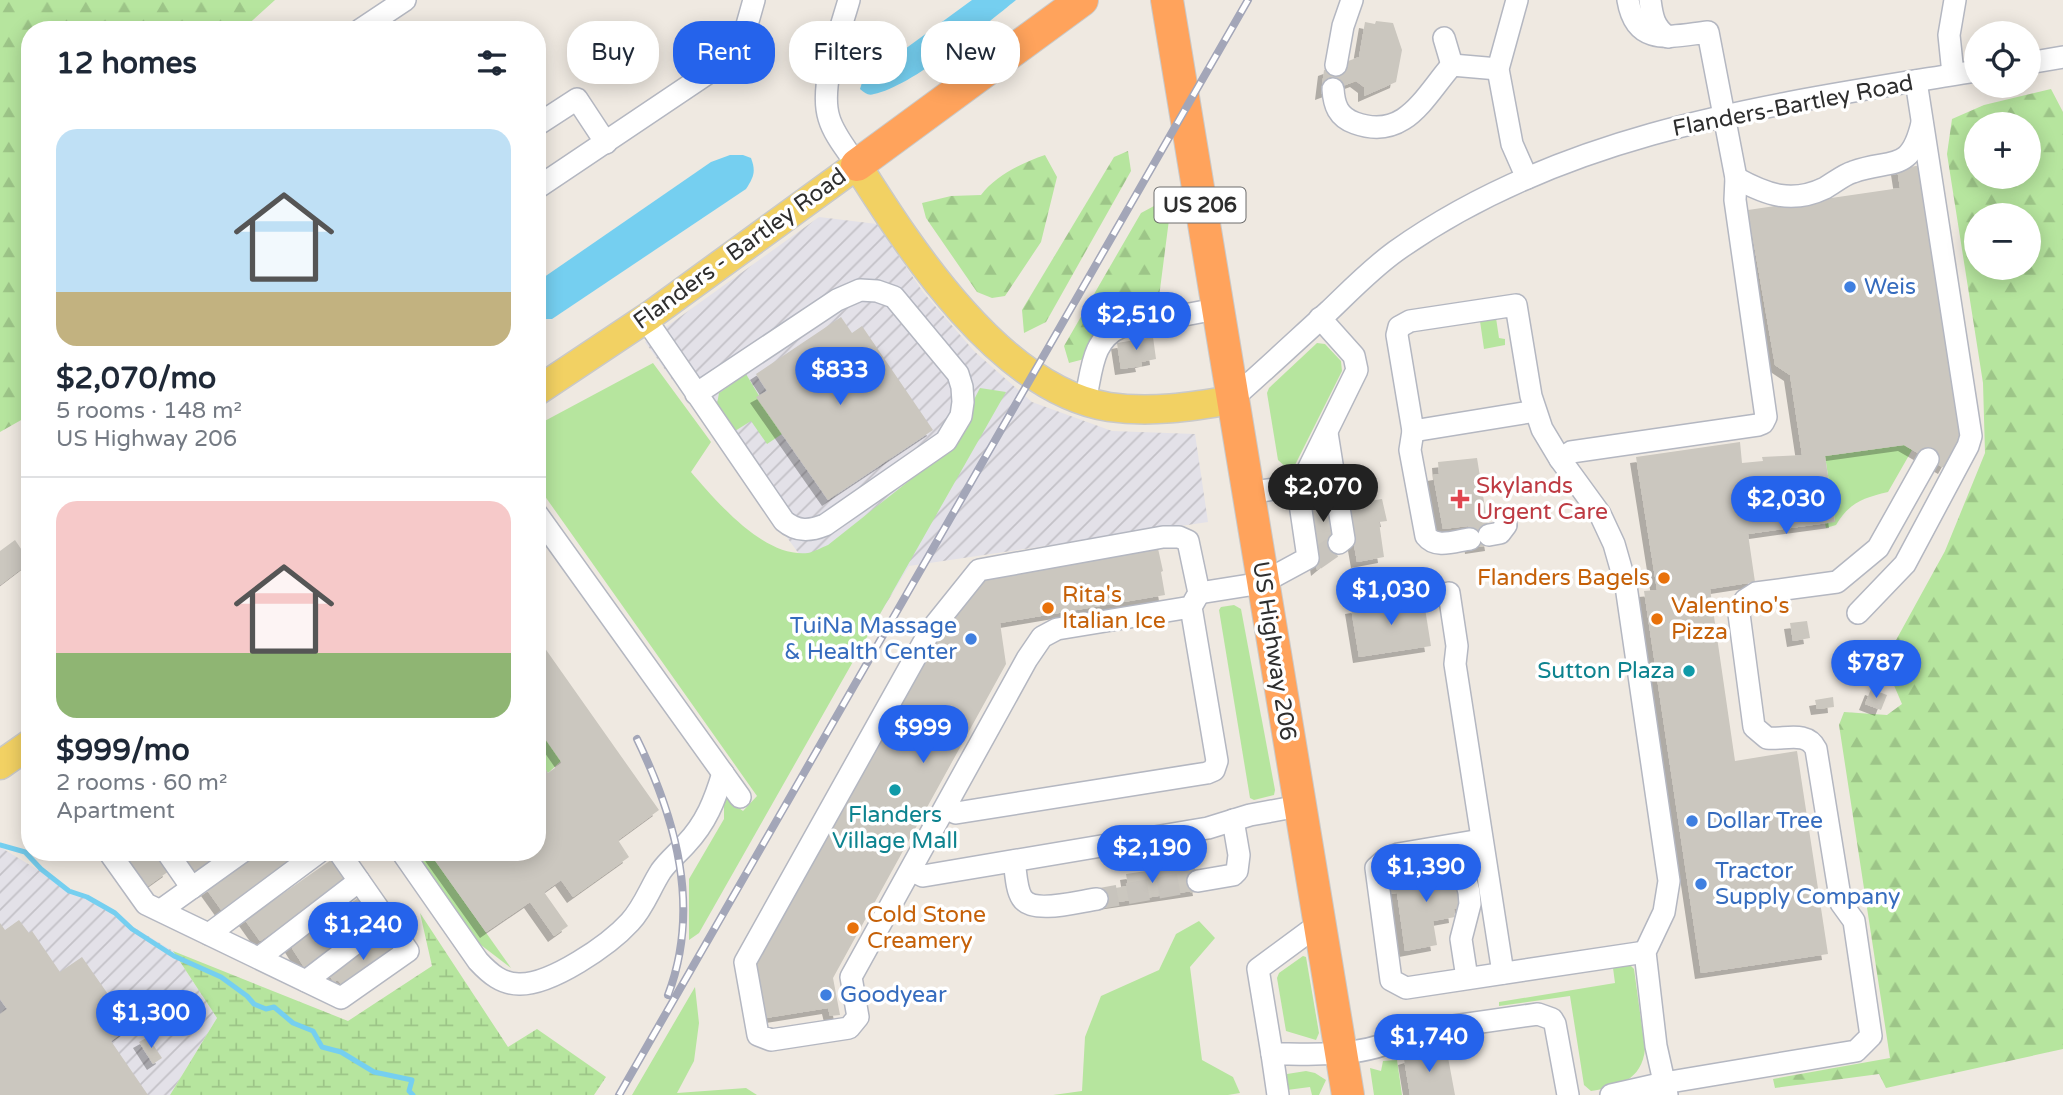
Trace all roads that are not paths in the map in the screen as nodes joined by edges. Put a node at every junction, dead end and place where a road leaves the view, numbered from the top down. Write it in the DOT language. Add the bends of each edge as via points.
graph roads {
  1 [pos="405,0"];
  2 [pos="754,0"];
  3 [pos="1082,0"];
  4 [pos="1167,0"];
  5 [pos="1352,0"];
  6 [pos="1517,0"];
  7 [pos="1628,0"];
  8 [pos="1650,0"];
  9 [pos="1955,0"];
  10 [pos="380,7"];
  11 [pos="853,10"];
  12 [pos="368,21"];
  13 [pos="1668,37"];
  14 [pos="1444,38"];
  15 [pos="2063,57"];
  16 [pos="2041,61"];
  17 [pos="1336,65"];
  18 [pos="1452,65"];
  19 [pos="1498,69"];
  20 [pos="1964,73"];
  21 [pos="1953,75"];
  22 [pos="1916,81"];
  23 [pos="1333,89"];
  24 [pos="1723,115"];
  25 [pos="546,119"];
  26 [pos="1922,121"];
  27 [pos="606,143"];
  28 [pos="857,165"];
  29 [pos="1527,178"];
  30 [pos="1737,178"];
  31 [pos="546,182"];
  32 [pos="1216,309"];
  33 [pos="645,318"];
  34 [pos="1320,318"];
  35 [pos="546,385"];
  36 [pos="696,394"];
  37 [pos="1231,400"];
  38 [pos="1085,401"];
  39 [pos="1536,411"];
  40 [pos="1413,431"];
  41 [pos="1327,433"];
  42 [pos="1560,459"];
  43 [pos="1928,459"];
  44 [pos="1298,489"];
  45 [pos="1247,493"];
  46 [pos="546,527"];
  47 [pos="1488,533"];
  48 [pos="1339,543"];
  49 [pos="1878,548"];
  50 [pos="1905,564"];
  51 [pos="1262,583"];
  52 [pos="1449,593"];
  53 [pos="1195,600"];
  54 [pos="1858,613"];
  55 [pos="21,750"];
  56 [pos="0,765"];
  57 [pos="723,773"];
  58 [pos="740,797"];
  59 [pos="1299,806"];
  60 [pos="945,808"];
  61 [pos="1233,820"];
  62 [pos="1481,840"];
  63 [pos="1014,860"];
  64 [pos="115,861"];
  65 [pos="173,861"];
  66 [pos="230,861"];
  67 [pos="307,861"];
  68 [pos="345,861"];
  69 [pos="408,861"];
  70 [pos="911,870"];
  71 [pos="1375,873"];
  72 [pos="359,881"];
  73 [pos="1198,881"];
  74 [pos="192,888"];
  75 [pos="1097,899"];
  76 [pos="161,910"];
  77 [pos="387,919"];
  78 [pos="1319,924"];
  79 [pos="209,934"];
  80 [pos="1645,952"];
  81 [pos="259,958"];
  82 [pos="1503,973"];
  83 [pos="1467,978"];
  84 [pos="306,981"];
  85 [pos="1272,1054"];
  86 [pos="1341,1054"];
  87 [pos="1666,1089"];
  88 [pos="1345,1094"];
  89 [pos="1278,1095"];
  90 [pos="1568,1095"];
  91 [pos="1611,1095"];
  1 -- 10 [label="street"];
  2 -- 27 [label="street" via="745,35 731,57"];
  3 -- 28 [label="highway"];
  4 -- 32 [label="highway, US Highway 206 / US 206"];
  5 -- 17 [label="street"];
  6 -- 19 [label="street"];
  7 -- 13 [label="street" via="1643,31"];
  8 -- 13 [label="street" via="1654,22"];
  9 -- 21 [label="street" via="1949,35"];
  10 -- 12 [label="street"];
  11 -- 28 [label="street" via="829,76 827,108"];
  13 -- 24 [label="street" via="1708,32"];
  14 -- 18 [label="street"];
  15 -- 16 [label="street"];
  18 -- 19 [label="street"];
  18 -- 23 [label="street" via="1406,118 1394,125 1348,120 1337,110"];
  19 -- 29 [label="street" via="1512,144"];
  20 -- 21 [label="street, Flanders-Bartley Road"];
  21 -- 22 [label="street, Flanders-Bartley Road"];
  22 -- 24 [label="street, Flanders-Bartley Road"];
  22 -- 26 [label="street"];
  24 -- 29 [label="street, Flanders-Bartley Road" via="1590,153"];
  24 -- 30 [label="street"];
  25 -- 27 [label="street" via="577,99"];
  26 -- 30 [label="street" via="1905,158 1848,173 1818,191 1776,195"];
  26 -- 50 [label="street" via="1971,436"];
  27 -- 31 [label="street"];
  28 -- 33 [label="main road, Flanders - Bartley Road"];
  28 -- 38 [label="main road, Flanders - Bartley Road" via="975,326 1018,364"];
  29 -- 34 [label="street, Flanders-Bartley Road" via="1395,252"];
  30 -- 42 [label="street" via="1735,200 1765,420 1758,425 1571,452"];
  32 -- 37 [label="highway, US Highway 206 / US 206"];
  32 -- 38 [label="street" via="1108,332 1096,353"];
  33 -- 35 [label="main road, Flanders - Bartley Road"];
  33 -- 36 [label="street"];
  34 -- 37 [label="street, Flanders-Bartley Road"];
  34 -- 41 [label="street" via="1357,366"];
  36 -- 36 [label="street" via="784,521 802,530 825,525 946,441 961,416 963,402 958,374 926,334 894,297 868,290 837,300"];
  37 -- 38 [label="main road, Flanders - Bartley Road" via="1146,410"];
  37 -- 45 [label="highway, US Highway 206 / US 206"];
  39 -- 40 [label="street"];
  39 -- 40 [label="street" via="1516,305 1410,321 1402,324 1397,335"];
  39 -- 42 [label="street"];
  40 -- 47 [label="street" via="1410,450 1429,541 1438,544"];
  41 -- 44 [label="street"];
  41 -- 48 [label="street" via="1344,539"];
  42 -- 80 [label="street" via="1601,514 1626,586 1669,881 1664,912"];
  43 -- 49 [label="street"];
  44 -- 45 [label="street"];
  44 -- 51 [label="street" via="1312,559"];
  45 -- 51 [label="highway, US Highway 206 / US 206"];
  46 -- 57 [label="street"];
  49 -- 50 [label="street"];
  49 -- 87 [label="street" via="1836,582 1751,595 1742,604 1738,619 1754,727 1767,738 1806,738 1816,748 1841,903 1854,920 1871,1036 1856,1051"];
  50 -- 54 [label="street"];
  51 -- 53 [label="street"];
  51 -- 59 [label="highway, US Highway 206 / US 206"];
  52 -- 62 [label="street"];
  53 -- 60 [label="street" via="1047,634 1027,659"];
  53 -- 60 [label="street" via="1217,761 1214,770 956,813"];
  53 -- 70 [label="street" via="1190,545 1179,537 979,570 930,631 745,962 758,1035 771,1041 849,1028 858,1017 851,977"];
  55 -- 56 [label="main road"];
  57 -- 58 [label="street"];
  57 -- 69 [label="street" via="706,818 662,870 632,920 594,953 533,983 504,981 490,974"];
  59 -- 61 [label="street"];
  59 -- 78 [label="highway, US Highway 206 / US 206"];
  60 -- 70 [label="street"];
  61 -- 63 [label="street"];
  61 -- 73 [label="street" via="1240,860 1237,871"];
  62 -- 71 [label="street" via="1398,854 1380,863"];
  62 -- 82 [label="street"];
  63 -- 70 [label="street" via="923,876"];
  63 -- 75 [label="street" via="1021,897 1031,905"];
  64 -- 76 [label="street" via="146,904"];
  65 -- 74 [label="street"];
  66 -- 74 [label="street"];
  67 -- 79 [label="street"];
  68 -- 72 [label="street"];
  71 -- 83 [label="street" via="1391,980 1406,988"];
  71 -- 83 [label="street" via="1443,860 1460,867 1470,904 1461,932"];
  72 -- 77 [label="street"];
  72 -- 81 [label="street"];
  74 -- 76 [label="street"];
  76 -- 79 [label="street"];
  77 -- 84 [label="street"];
  77 -- 84 [label="street" via="408,951 341,998"];
  78 -- 85 [label="street" via="1258,968"];
  78 -- 86 [label="highway, US Highway 206 / US 206"];
  79 -- 81 [label="street"];
  80 -- 82 [label="street"];
  80 -- 87 [label="street"];
  81 -- 84 [label="street"];
  82 -- 83 [label="street"];
  85 -- 86 [label="street"];
  85 -- 89 [label="street"];
  86 -- 88 [label="highway, US Highway 206 / US 206"];
  86 -- 90 [label="street" via="1394,1043 1411,1032 1530,1014 1546,1016 1555,1024"];
  87 -- 91 [label="street"];
}
